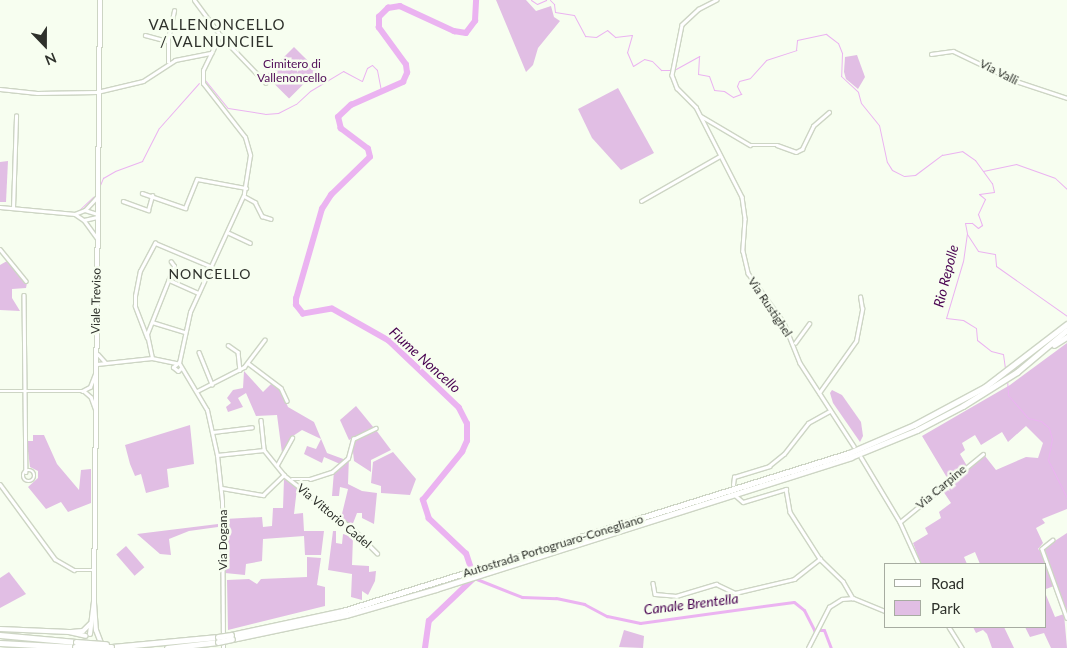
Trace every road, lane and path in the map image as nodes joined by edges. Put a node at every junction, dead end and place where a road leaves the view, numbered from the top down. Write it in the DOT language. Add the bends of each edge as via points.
graph roads {
  1 [pos="100,0"];
  2 [pos="194,0"];
  3 [pos="717,0"];
  4 [pos="174,11"];
  5 [pos="144,35"];
  6 [pos="220,35"];
  7 [pos="168,41"];
  8 [pos="212,53"];
  9 [pos="931,54"];
  10 [pos="168,62"];
  11 [pos="266,83"];
  12 [pos="0,89"];
  13 [pos="97,92"];
  14 [pos="1067,98"];
  15 [pos="828,112"];
  16 [pos="16,116"];
  17 [pos="701,116"];
  18 [pos="720,156"];
  19 [pos="246,188"];
  20 [pos="142,193"];
  21 [pos="97,196"];
  22 [pos="152,196"];
  23 [pos="244,196"];
  24 [pos="641,200"];
  25 [pos="124,201"];
  26 [pos="0,207"];
  27 [pos="13,208"];
  28 [pos="85,210"];
  29 [pos="76,214"];
  30 [pos="97,215"];
  31 [pos="271,219"];
  32 [pos="84,220"];
  33 [pos="229,233"];
  34 [pos="97,238"];
  35 [pos="250,243"];
  36 [pos="0,249"];
  37 [pos="171,262"];
  38 [pos="212,267"];
  39 [pos="169,280"];
  40 [pos="26,281"];
  41 [pos="198,293"];
  42 [pos="24,295"];
  43 [pos="860,297"];
  44 [pos="152,322"];
  45 [pos="809,324"];
  46 [pos="1067,324"];
  47 [pos="1067,330"];
  48 [pos="185,332"];
  49 [pos="1067,336"];
  50 [pos="147,338"];
  51 [pos="264,340"];
  52 [pos="794,344"];
  53 [pos="228,345"];
  54 [pos="95,352"];
  55 [pos="199,352"];
  56 [pos="152,358"];
  57 [pos="179,362"];
  58 [pos="175,363"];
  59 [pos="248,363"];
  60 [pos="95,364"];
  61 [pos="107,364"];
  62 [pos="181,368"];
  63 [pos="1017,369"];
  64 [pos="240,370"];
  65 [pos="95,374"];
  66 [pos="212,384"];
  67 [pos="88,388"];
  68 [pos="0,391"];
  69 [pos="82,391"];
  70 [pos="95,391"];
  71 [pos="197,391"];
  72 [pos="24,392"];
  73 [pos="87,392"];
  74 [pos="819,394"];
  75 [pos="287,401"];
  76 [pos="95,408"];
  77 [pos="830,410"];
  78 [pos="261,420"];
  79 [pos="252,427"];
  80 [pos="376,428"];
  81 [pos="213,432"];
  82 [pos="292,438"];
  83 [pos="854,446"];
  84 [pos="264,450"];
  85 [pos="983,454"];
  86 [pos="218,455"];
  87 [pos="861,457"];
  88 [pos="276,466"];
  89 [pos="26,472"];
  90 [pos="284,475"];
  91 [pos="290,479"];
  92 [pos="0,484"];
  93 [pos="733,485"];
  94 [pos="222,488"];
  95 [pos="736,496"];
  96 [pos="900,522"];
  97 [pos="1053,540"];
  98 [pos="377,554"];
  99 [pos="820,559"];
  100 [pos="919,563"];
  101 [pos="94,570"];
  102 [pos="653,583"];
  103 [pos="853,598"];
  104 [pos="94,602"];
  105 [pos="884,610"];
  106 [pos="1067,618"];
  107 [pos="92,620"];
  108 [pos="950,628"];
  109 [pos="0,629"];
  110 [pos="69,632"];
  111 [pos="0,635"];
  112 [pos="88,635"];
  113 [pos="98,635"];
  114 [pos="218,639"];
  115 [pos="0,643"];
  116 [pos="75,644"];
  117 [pos="82,648"];
  118 [pos="102,648"];
  119 [pos="167,648"];
  120 [pos="223,648"];
  121 [pos="808,648"];
  122 [pos="962,648"];
  1 -- 13 [label="main road, Viale Treviso"];
  2 -- 6 [label="street"];
  3 -- 17 [label="street" via="699,9 682,25 672,70 677,88"];
  4 -- 7 [label="street"];
  5 -- 7 [label="street"];
  6 -- 8 [label="street"];
  6 -- 11 [label="street"];
  7 -- 10 [label="street"];
  8 -- 10 [label="street"];
  8 -- 19 [label="street" via="202,78 208,92 248,142"];
  9 -- 14 [label="street, Via Valli" via="953,51 1016,81"];
  10 -- 13 [label="street" via="143,81"];
  12 -- 13 [label="street" via="37,93"];
  13 -- 21 [label="main road, Viale Treviso"];
  15 -- 17 [label="street" via="813,126 802,149 796,152 777,145 750,145"];
  16 -- 27 [label="street"];
  17 -- 18 [label="street, Via Rustighel"];
  18 -- 24 [label="street"];
  18 -- 52 [label="street, Via Rustighel" via="745,206 743,252 748,273 784,323"];
  19 -- 22 [label="street" via="197,179 185,208"];
  19 -- 23 [label="street"];
  20 -- 22 [label="street"];
  21 -- 28 [label="street"];
  21 -- 30 [label="main road, Viale Treviso"];
  22 -- 25 [label="street" via="148,210"];
  23 -- 31 [label="street" via="255,202 262,216"];
  23 -- 33 [label="street"];
  26 -- 27 [label="street"];
  27 -- 29 [label="street"];
  28 -- 29 [label="street"];
  28 -- 30 [label="street"];
  29 -- 32 [label="street"];
  30 -- 32 [label="street"];
  30 -- 34 [label="main road, Viale Treviso"];
  32 -- 34 [label="street"];
  33 -- 35 [label="street"];
  33 -- 38 [label="street"];
  34 -- 54 [label="main road, Viale Treviso"];
  36 -- 40 [label="street"];
  37 -- 39 [label="street" via="174,266"];
  38 -- 41 [label="street"];
  38 -- 50 [label="street" via="154,243 137,283 135,306"];
  39 -- 41 [label="street"];
  39 -- 44 [label="street"];
  41 -- 48 [label="street"];
  42 -- 72 [label="street"];
  43 -- 74 [label="street" via="862,309 856,341"];
  44 -- 48 [label="street"];
  44 -- 50 [label="street"];
  45 -- 52 [label="street, Via Rustighel"];
  46 -- 63 [label="highway, Autostrada Portogruaro-Conegliano"];
  47 -- 63 [label="highway, Autostrada Portogruaro-Conegliano"];
  48 -- 57 [label="street"];
  49 -- 63 [label="highway"];
  50 -- 56 [label="street"];
  51 -- 59 [label="street"];
  52 -- 74 [label="street, Via Rustighel" via="800,363"];
  53 -- 64 [label="street" via="238,352"];
  54 -- 60 [label="main road, Viale Treviso"];
  54 -- 61 [label="street"];
  55 -- 66 [label="street"];
  56 -- 58 [label="street"];
  56 -- 61 [label="street"];
  57 -- 58 [label="street"];
  57 -- 62 [label="street, Via Dogana"];
  58 -- 62 [label="street, Via Dogana" via="175,370"];
  59 -- 64 [label="street"];
  59 -- 75 [label="street" via="281,388"];
  60 -- 61 [label="street"];
  60 -- 65 [label="main road, Viale Treviso"];
  62 -- 71 [label="street, Via Dogana"];
  63 -- 114 [label="highway, Autostrada Portogruaro-Conegliano, bridge" via="914,425 849,453 344,613"];
  64 -- 66 [label="street"];
  65 -- 67 [label="street"];
  65 -- 70 [label="main road, Viale Treviso"];
  66 -- 71 [label="street"];
  67 -- 69 [label="street"];
  67 -- 70 [label="street"];
  68 -- 72 [label="street"];
  69 -- 72 [label="street"];
  69 -- 73 [label="street"];
  70 -- 73 [label="street"];
  70 -- 76 [label="main road, Viale Treviso"];
  71 -- 81 [label="street, Via Dogana"];
  72 -- 89 [label="street"];
  73 -- 76 [label="street"];
  74 -- 77 [label="street, Via Rustighel"];
  76 -- 101 [label="main road, Viale Treviso"];
  77 -- 83 [label="street, Via Rustighel"];
  77 -- 93 [label="street" via="808,423 784,454 769,466 734,477"];
  78 -- 84 [label="street"];
  79 -- 81 [label="street"];
  80 -- 91 [label="street, Via Vittorio Cadel" via="353,439 348,458 332,472 310,479"];
  81 -- 86 [label="street, Via Dogana"];
  82 -- 88 [label="street"];
  84 -- 86 [label="street"];
  84 -- 88 [label="street, Via Vittorio Cadel"];
  85 -- 96 [label="street, Via Carpine"];
  86 -- 94 [label="street, Via Dogana"];
  87 -- 96 [label="street"];
  88 -- 90 [label="street, Via Vittorio Cadel"];
  89 -- 89 [label="street" via="26,480 34,480 34,472"];
  90 -- 91 [label="street, Via Vittorio Cadel"];
  90 -- 94 [label="street, Via Vittorio Cadel" via="263,495"];
  91 -- 98 [label="street, Via Vittorio Cadel" via="354,530"];
  92 -- 101 [label="street" via="55,559 74,570"];
  94 -- 120 [label="street, Via Dogana"];
  95 -- 99 [label="street" via="743,502 786,489 790,512"];
  96 -- 100 [label="street"];
  97 -- 106 [label="street" via="1044,545 1043,552"];
  99 -- 102 [label="street" via="794,579 734,593 716,584 676,596 655,594"];
  99 -- 103 [label="street" via="843,581"];
  101 -- 104 [label="main road, Viale Treviso"];
  103 -- 105 [label="street"];
  103 -- 121 [label="street" via="831,605"];
  104 -- 107 [label="main road, Viale Treviso"];
  104 -- 113 [label="main road, Viale Treviso"];
  107 -- 110 [label="main road" via="86,630"];
  107 -- 112 [label="main road, Viale Treviso"];
  108 -- 122 [label="street"];
  109 -- 110 [label="main road"];
  110 -- 112 [label="main road"];
  111 -- 116 [label="highway"];
  112 -- 113 [label="main road"];
  112 -- 117 [label="main road, Viale Treviso"];
  113 -- 118 [label="main road, Viale Treviso"];
  114 -- 116 [label="highway, Autostrada Portogruaro-Conegliano, bridge" via="136,645"];
  114 -- 119 [label="highway, Autostrada Portogruaro-Conegliano"];
  115 -- 116 [label="highway, Autostrada Portogruaro-Conegliano"];
}
